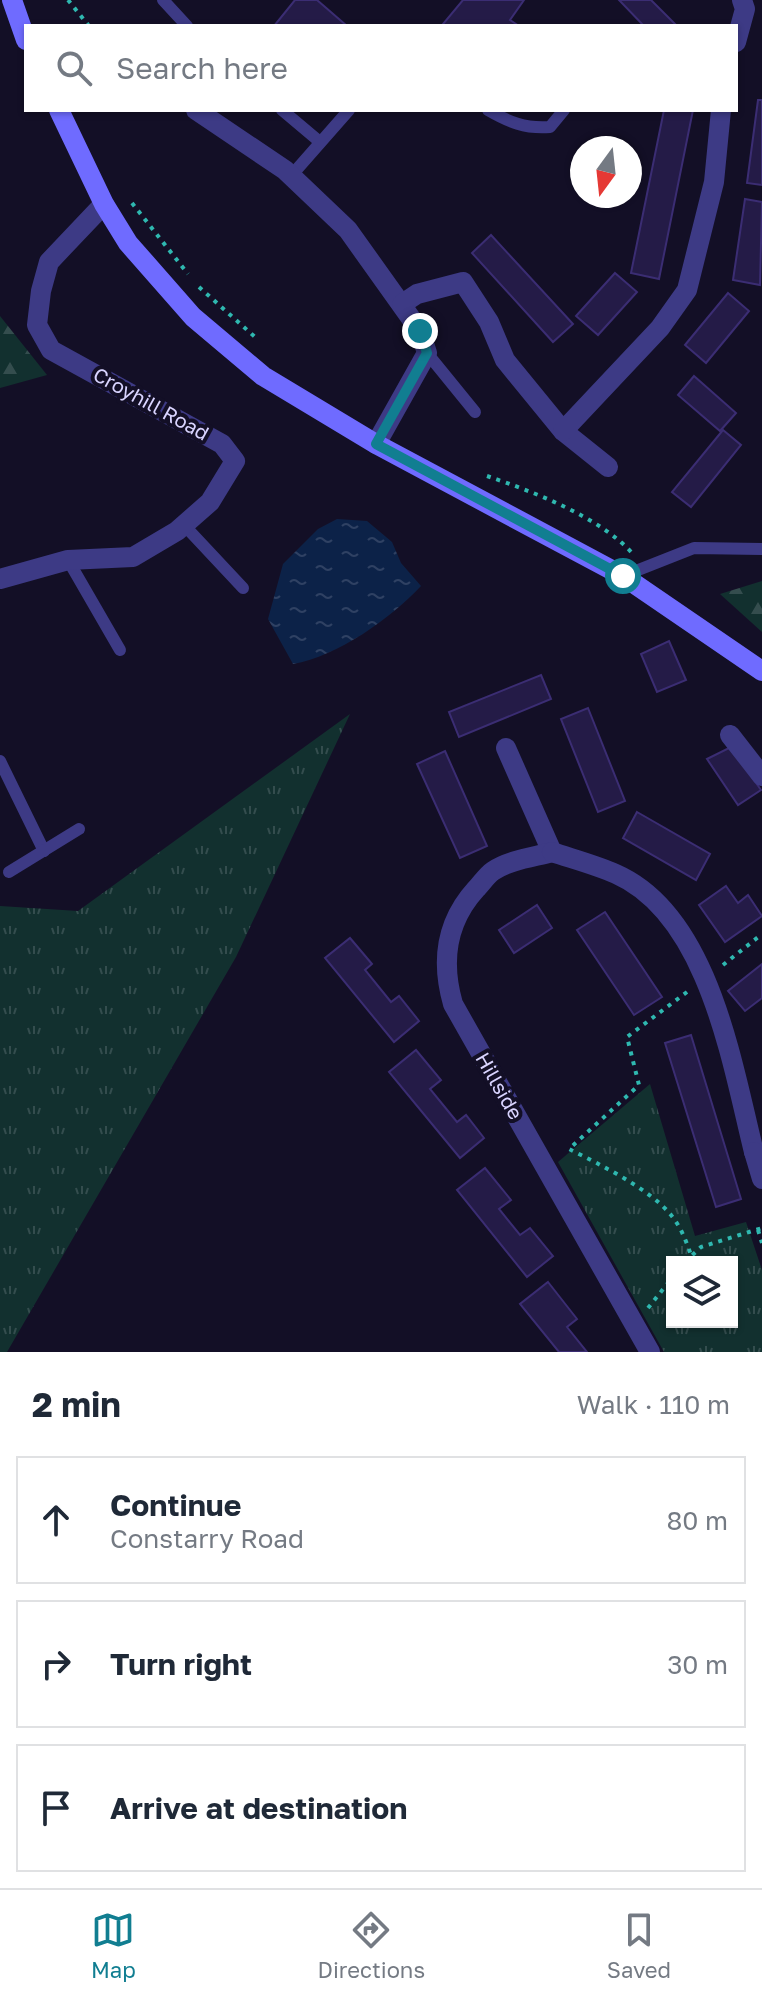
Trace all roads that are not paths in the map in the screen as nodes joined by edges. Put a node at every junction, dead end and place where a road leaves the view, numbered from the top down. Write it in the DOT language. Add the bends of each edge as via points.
graph roads {
  1 [pos="12,0"];
  2 [pos="163,0"];
  3 [pos="750,6"];
  4 [pos="185,24"];
  5 [pos="24,34"];
  6 [pos="738,37"];
  7 [pos="60,112"];
  8 [pos="199,112"];
  9 [pos="284,112"];
  10 [pos="347,112"];
  11 [pos="492,112"];
  12 [pos="562,112"];
  13 [pos="721,112"];
  14 [pos="320,142"];
  15 [pos="291,176"];
  16 [pos="104,204"];
  17 [pos="402,304"];
  18 [pos="427,353"];
  19 [pos="475,412"];
  20 [pos="563,431"];
  21 [pos="376,444"];
  22 [pos="608,467"];
  23 [pos="184,525"];
  24 [pos="762,549"];
  25 [pos="68,560"];
  26 [pos="623,576"];
  27 [pos="0,579"];
  28 [pos="243,588"];
  29 [pos="120,650"];
  30 [pos="762,671"];
  31 [pos="730,735"];
  32 [pos="506,748"];
  33 [pos="0,761"];
  34 [pos="762,776"];
  35 [pos="79,829"];
  36 [pos="44,851"];
  37 [pos="552,852"];
  38 [pos="9,872"];
  39 [pos="758,1152"];
  40 [pos="762,1179"];
  41 [pos="650,1352"];
  1 -- 5 [label="main road"];
  2 -- 4 [label="lane"];
  3 -- 6 [label="street"];
  7 -- 16 [label="main road"];
  8 -- 15 [label="street"];
  9 -- 14 [label="lane"];
  10 -- 14 [label="lane"];
  11 -- 12 [label="lane" via="532,128 550,127"];
  13 -- 20 [label="street" via="714,182 687,290 660,328"];
  14 -- 15 [label="lane"];
  15 -- 17 [label="street" via="348,230"];
  16 -- 21 [label="main road" via="128,243 193,317 263,376"];
  16 -- 23 [label="street, Croyhill Road" via="49,262 37,325 51,350 229,452 235,461 210,502"];
  17 -- 18 [label="street"];
  17 -- 20 [label="street" via="417,294 463,282 505,360"];
  18 -- 19 [label="lane"];
  18 -- 21 [label="street"];
  20 -- 22 [label="street"];
  21 -- 26 [label="main road"];
  23 -- 25 [label="street, Croyhill Road" via="133,557"];
  23 -- 28 [label="lane"];
  24 -- 26 [label="lane" via="694,548"];
  25 -- 27 [label="street, Croyhill Road"];
  25 -- 29 [label="lane"];
  26 -- 30 [label="main road"];
  31 -- 34 [label="street"];
  32 -- 37 [label="street"];
  33 -- 36 [label="lane"];
  35 -- 36 [label="lane"];
  36 -- 38 [label="lane"];
  37 -- 39 [label="street" via="617,874 654,901 684,936 716,1003"];
  37 -- 41 [label="street, Hillside" via="493,871 463,903 445,954 446,979 453,1004"];
  39 -- 40 [label="street"];
}
